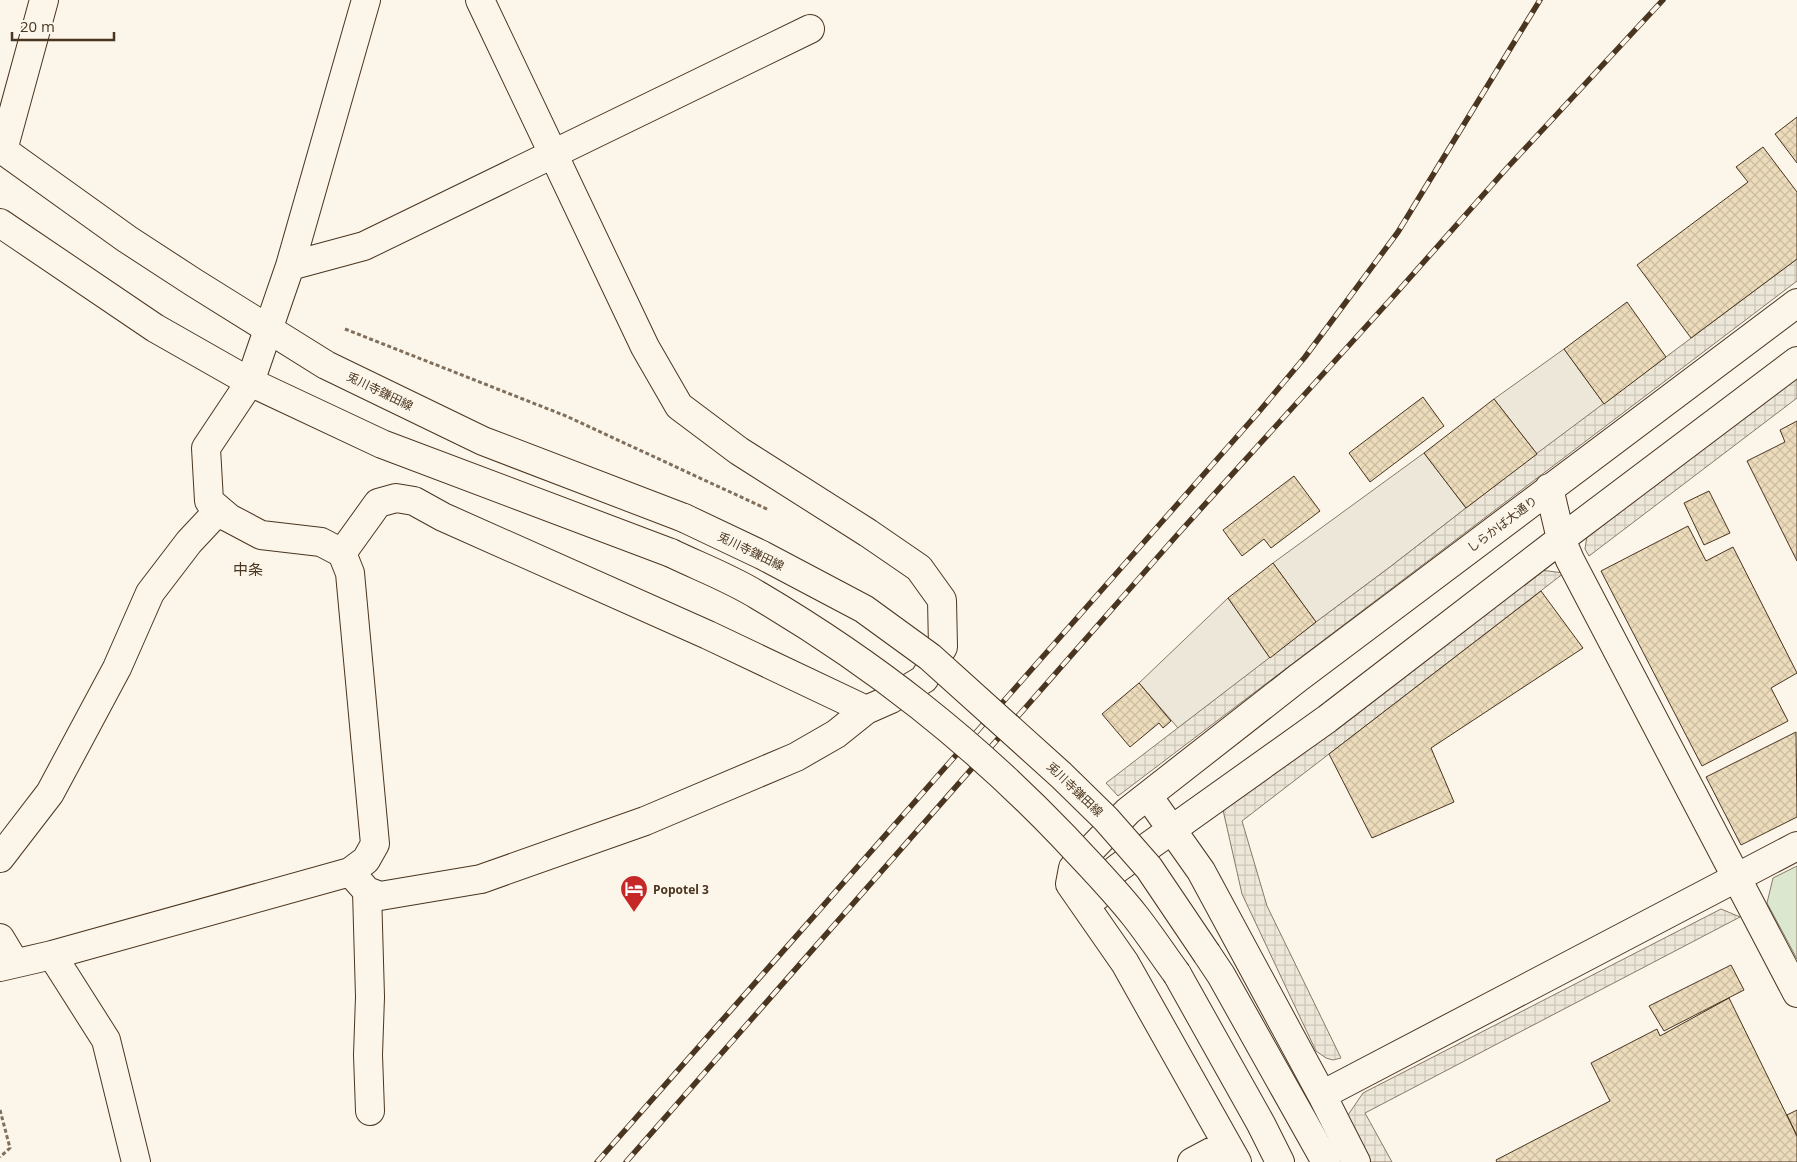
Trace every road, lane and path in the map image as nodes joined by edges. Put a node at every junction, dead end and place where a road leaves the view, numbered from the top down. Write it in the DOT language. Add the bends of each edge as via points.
graph roads {
  1 [pos="44,0"];
  2 [pos="366,0"];
  3 [pos="480,0"];
  4 [pos="810,29"];
  5 [pos="1,149"];
  6 [pos="552,154"];
  7 [pos="0,223"];
  8 [pos="290,266"];
  9 [pos="1797,302"];
  10 [pos="267,328"];
  11 [pos="345,329"];
  12 [pos="1797,361"];
  13 [pos="250,382"];
  14 [pos="1549,488"];
  15 [pos="219,510"];
  16 [pos="770,510"];
  17 [pos="1560,539"];
  18 [pos="342,554"];
  19 [pos="866,710"];
  20 [pos="1148,796"];
  21 [pos="1172,830"];
  22 [pos="1797,846"];
  23 [pos="0,858"];
  24 [pos="1736,877"];
  25 [pos="358,881"];
  26 [pos="0,938"];
  27 [pos="52,955"];
  28 [pos="7,965"];
  29 [pos="1797,993"];
  30 [pos="1322,1095"];
  31 [pos="0,1110"];
  32 [pos="370,1111"];
  33 [pos="1232,1153"];
  34 [pos="0,1157"];
  35 [pos="136,1162"];
  36 [pos="1192,1162"];
  37 [pos="1280,1162"];
  38 [pos="1326,1162"];
  39 [pos="1356,1162"];
  1 -- 5 [label="street"];
  2 -- 8 [label="street"];
  3 -- 6 [label="street"];
  4 -- 6 [label="street"];
  5 -- 10 [label="street, 兎川寺鎌田線" via="127,239"];
  6 -- 8 [label="street" via="364,246"];
  6 -- 19 [label="street" via="645,347 679,406 739,451 919,568 942,600 943,647 924,679"];
  7 -- 13 [label="street" via="155,328"];
  8 -- 10 [label="street"];
  9 -- 14 [label="street, しらかば大通り"];
  10 -- 13 [label="street"];
  10 -- 38 [label="street, 兎川寺鎌田線, bridge" via="326,365 483,441 684,518 762,555 864,609 930,657 1061,774 1149,868 1221,975"];
  11 -- 16 [label="path" via="566,416"];
  12 -- 17 [label="street"];
  13 -- 15 [label="street" via="206,448 209,501"];
  13 -- 37 [label="street, bridge" via="382,444 671,553 758,595 850,652 910,696 1029,801 1135,916 1178,974"];
  14 -- 17 [label="street"];
  14 -- 20 [label="street, しらかば大通り"];
  15 -- 18 [label="street" via="261,535 321,542"];
  15 -- 23 [label="street" via="189,542 150,593 117,668 50,793"];
  17 -- 21 [label="street" via="1327,719"];
  17 -- 24 [label="street"];
  18 -- 19 [label="street" via="378,503 396,498 414,501"];
  18 -- 25 [label="street" via="350,573 375,844"];
  19 -- 25 [label="street" via="836,734 796,756 645,821 481,879 380,896"];
  20 -- 21 [label="street"];
  20 -- 33 [label="street, しらかば大通り" via="1128,811 1073,868 1070,884 1125,963"];
  21 -- 30 [label="street" via="1201,871"];
  21 -- 33 [label="street" via="1093,888 1230,1119"];
  22 -- 24 [label="street"];
  24 -- 29 [label="street"];
  24 -- 30 [label="street"];
  25 -- 27 [label="street"];
  25 -- 32 [label="street" via="370,997"];
  26 -- 28 [label="street"];
  27 -- 28 [label="street"];
  27 -- 35 [label="street" via="106,1040"];
  30 -- 39 [label="street"];
  31 -- 34 [label="path" via="10,1148"];
  33 -- 36 [label="street"];
}
